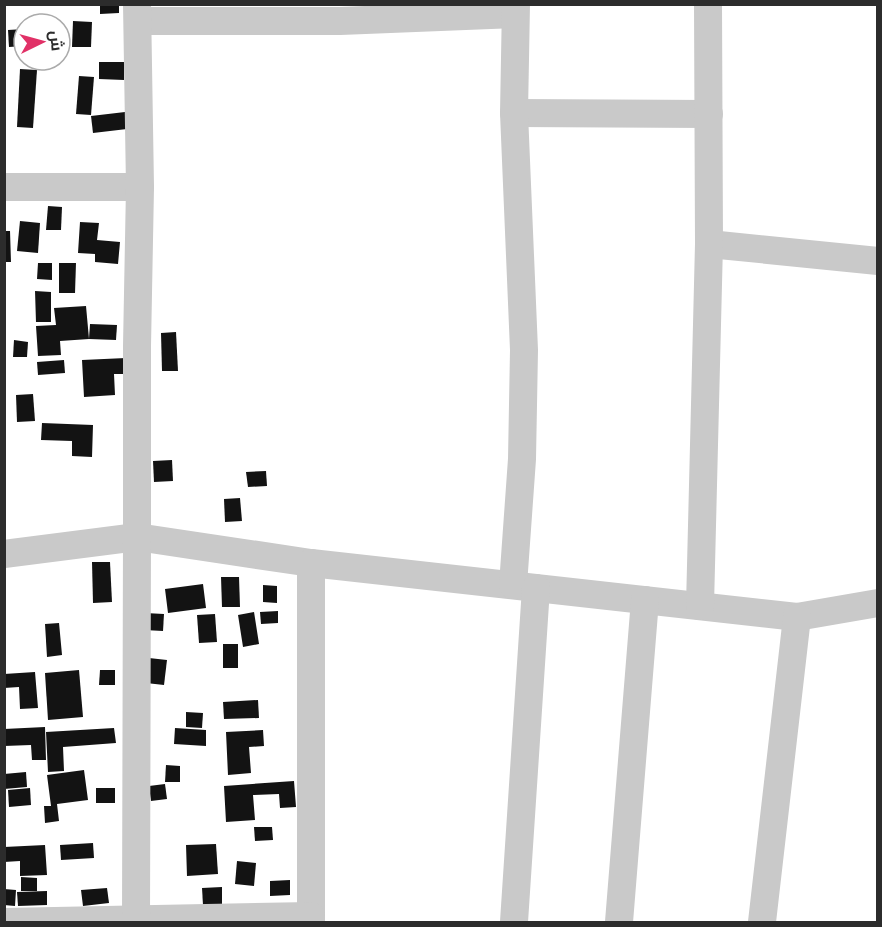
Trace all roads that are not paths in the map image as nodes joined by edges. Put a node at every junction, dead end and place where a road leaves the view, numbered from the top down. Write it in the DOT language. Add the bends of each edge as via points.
graph roads {
  1 [pos="708,4"];
  2 [pos="515,9"];
  3 [pos="138,13"];
  4 [pos="514,112"];
  5 [pos="709,114"];
  6 [pos="4,187"];
  7 [pos="140,187"];
  8 [pos="709,244"];
  9 [pos="878,261"];
  10 [pos="137,537"];
  11 [pos="4,554"];
  12 [pos="311,563"];
  13 [pos="524,586"];
  14 [pos="645,600"];
  15 [pos="878,603"];
  16 [pos="700,606"];
  17 [pos="797,616"];
  18 [pos="311,919"];
  19 [pos="136,921"];
  20 [pos="4,922"];
  21 [pos="514,922"];
  22 [pos="619,922"];
  23 [pos="762,922"];
  1 -- 5 [label="street"];
  2 -- 3 [label="street" via="340,21"];
  2 -- 4 [label="street"];
  3 -- 7 [label="street"];
  4 -- 5 [label="street"];
  4 -- 13 [label="street" via="524,350"];
  5 -- 8 [label="street"];
  6 -- 7 [label="street"];
  7 -- 10 [label="street"];
  8 -- 9 [label="street"];
  8 -- 16 [label="street"];
  10 -- 11 [label="street"];
  10 -- 12 [label="street"];
  10 -- 19 [label="street"];
  12 -- 13 [label="street"];
  12 -- 18 [label="street"];
  13 -- 14 [label="street"];
  13 -- 21 [label="street"];
  14 -- 16 [label="street"];
  14 -- 22 [label="street"];
  15 -- 17 [label="street"];
  16 -- 17 [label="street"];
  17 -- 23 [label="street"];
  18 -- 19 [label="street"];
  19 -- 20 [label="street"];
}
